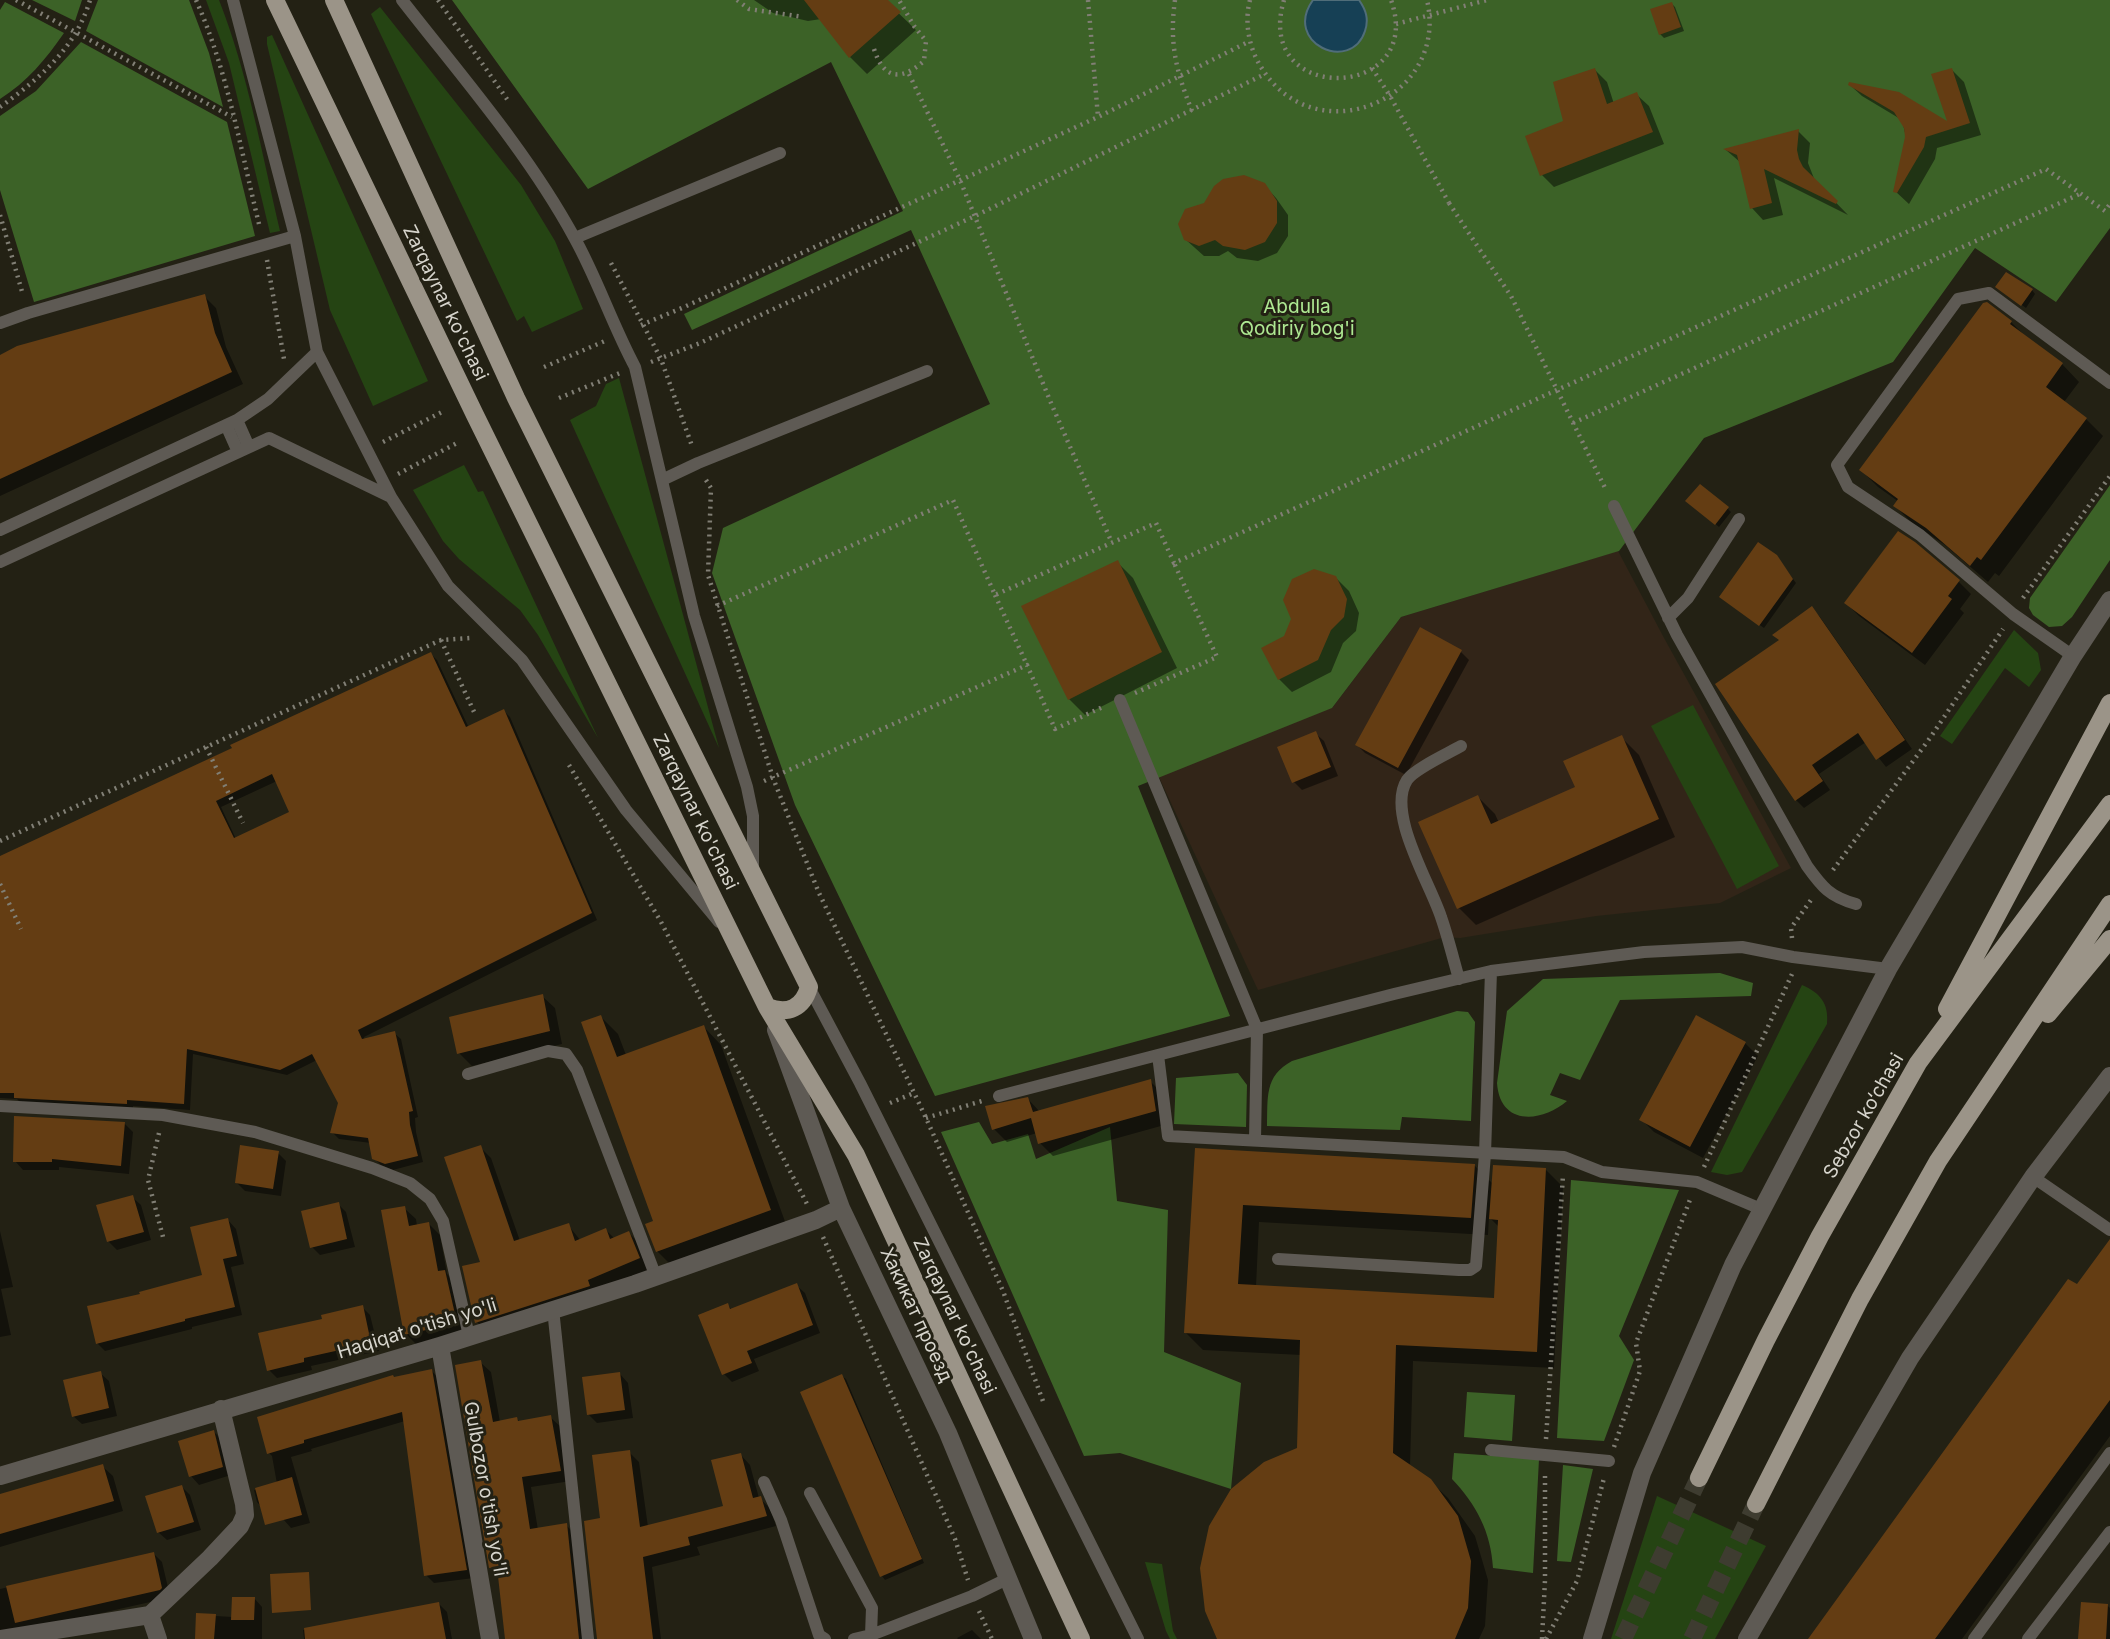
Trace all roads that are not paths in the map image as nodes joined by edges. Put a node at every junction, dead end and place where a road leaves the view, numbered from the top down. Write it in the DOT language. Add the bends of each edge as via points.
graph roads {
  1 [pos="233,0"];
  2 [pos="275,0"];
  3 [pos="334,0"];
  4 [pos="402,0"];
  5 [pos="780,153"];
  6 [pos="295,236"];
  7 [pos="575,238"];
  8 [pos="0,323"];
  9 [pos="317,352"];
  10 [pos="927,371"];
  11 [pos="2110,383"];
  12 [pos="231,423"];
  13 [pos="243,449"];
  14 [pos="662,480"];
  15 [pos="391,497"];
  16 [pos="1614,506"];
  17 [pos="1739,519"];
  18 [pos="0,530"];
  19 [pos="0,562"];
  20 [pos="2110,600"];
  21 [pos="1668,618"];
  22 [pos="2073,656"];
  23 [pos="1119,700"];
  24 [pos="2110,703"];
  25 [pos="1461,746"];
  26 [pos="2110,804"];
  27 [pos="753,874"];
  28 [pos="1856,904"];
  29 [pos="2110,904"];
  30 [pos="2110,939"];
  31 [pos="735,940"];
  32 [pos="1888,969"];
  33 [pos="1491,971"];
  34 [pos="1459,979"];
  35 [pos="809,987"];
  36 [pos="767,1007"];
  37 [pos="1257,1029"];
  38 [pos="1158,1055"];
  39 [pos="1918,1063"];
  40 [pos="468,1074"];
  41 [pos="2110,1076"];
  42 [pos="999,1096"];
  43 [pos="1982,1096"];
  44 [pos="0,1106"];
  45 [pos="1255,1140"];
  46 [pos="1485,1154"];
  47 [pos="2033,1177"];
  48 [pos="841,1209"];
  49 [pos="1761,1209"];
  50 [pos="2110,1230"];
  51 [pos="1278,1259"];
  52 [pos="656,1277"];
  53 [pos="553,1309"];
  54 [pos="469,1336"];
  55 [pos="440,1346"];
  56 [pos="221,1409"];
  57 [pos="1491,1450"];
  58 [pos="2110,1453"];
  59 [pos="1609,1461"];
  60 [pos="0,1476"];
  61 [pos="1699,1478"];
  62 [pos="764,1482"];
  63 [pos="810,1493"];
  64 [pos="1756,1504"];
  65 [pos="2110,1532"];
  66 [pos="1007,1579"];
  67 [pos="150,1615"];
  68 [pos="73,1633"];
  69 [pos="871,1635"];
  70 [pos="0,1639"];
  71 [pos="158,1639"];
  72 [pos="490,1639"];
  73 [pos="588,1639"];
  74 [pos="825,1639"];
  75 [pos="854,1639"];
  76 [pos="1033,1639"];
  77 [pos="1082,1639"];
  78 [pos="1138,1639"];
  79 [pos="1592,1639"];
  80 [pos="1746,1639"];
  81 [pos="1974,1639"];
  82 [pos="2028,1639"];
  1 -- 6 [label="lane"];
  2 -- 31 [label="main road, Zarqaynar ko'chasi"];
  3 -- 27 [label="main road, Zarqaynar ko'chasi" via="516,398"];
  4 -- 7 [label="lane" via="533,169"];
  5 -- 7 [label="lane"];
  6 -- 8 [label="lane"];
  6 -- 9 [label="lane"];
  7 -- 14 [label="lane" via="635,367"];
  9 -- 12 [label="lane" via="268,399"];
  9 -- 15 [label="lane"];
  10 -- 14 [label="lane"];
  11 -- 22 [label="lane" via="1989,293 1958,299 1837,465 1848,487 1920,535 2012,614"];
  12 -- 13 [label="lane"];
  12 -- 18 [label="lane"];
  13 -- 15 [label="lane" via="269,438"];
  13 -- 19 [label="lane"];
  14 -- 27 [label="lane" via="694,616 747,787 753,816"];
  15 -- 31 [label="lane" via="448,586 522,660 626,810"];
  16 -- 21 [label="lane"];
  17 -- 21 [label="lane" via="1688,598"];
  20 -- 22 [label="street"];
  21 -- 28 [label="lane" via="1807,866 1821,886 1839,900"];
  22 -- 32 [label="street"];
  23 -- 37 [label="lane"];
  24 -- 39 [label="main road"];
  25 -- 34 [label="lane" via="1408,777 1401,810"];
  26 -- 39 [label="main road, Sebzor ko‘chasi"];
  27 -- 35 [label="main road, Zarqaynar ko'chasi"];
  29 -- 43 [label="main road"];
  30 -- 43 [label="main road"];
  31 -- 36 [label="main road, Zarqaynar ko'chasi"];
  32 -- 33 [label="lane" via="1742,947 1644,952"];
  32 -- 49 [label="street"];
  33 -- 34 [label="lane"];
  33 -- 46 [label="lane"];
  34 -- 37 [label="lane"];
  35 -- 36 [label="main road" via="794,1009"];
  35 -- 78 [label="lane, Zarqaynar ko'chasi"];
  36 -- 48 [label="street, Хакикат проезд"];
  36 -- 77 [label="main road, Zarqaynar ko'chasi" via="856,1155"];
  37 -- 38 [label="lane"];
  37 -- 45 [label="lane"];
  38 -- 42 [label="lane"];
  38 -- 45 [label="lane" via="1168,1136"];
  39 -- 61 [label="main road, Sebzor ko‘chasi" via="1820,1236"];
  40 -- 52 [label="lane" via="548,1051 566,1054 577,1070"];
  41 -- 47 [label="street"];
  43 -- 64 [label="main road" via="1891,1242"];
  44 -- 54 [label="lane" via="163,1115 255,1132 410,1183 430,1199 443,1221"];
  45 -- 46 [label="lane"];
  46 -- 49 [label="lane" via="1564,1157 1602,1172 1697,1182"];
  46 -- 51 [label="lane" via="1476,1266 1470,1270"];
  47 -- 50 [label="lane"];
  47 -- 80 [label="street" via="1910,1358"];
  48 -- 52 [label="street, Haqiqat o'tish yo'li"];
  48 -- 66 [label="street, Хакикат проезд" via="948,1433"];
  49 -- 79 [label="street" via="1642,1473"];
  52 -- 53 [label="street, Haqiqat o'tish yo'li"];
  53 -- 54 [label="street, Haqiqat o'tish yo'li"];
  53 -- 73 [label="lane"];
  54 -- 55 [label="street, Haqiqat o'tish yo'li"];
  55 -- 56 [label="street, Haqiqat o'tish yo'li"];
  55 -- 72 [label="street, Gulbozor o'tish yo'li"];
  56 -- 60 [label="street, Haqiqat o'tish yo'li"];
  56 -- 67 [label="street" via="245,1515 210,1558"];
  57 -- 59 [label="lane"];
  58 -- 81 [label="lane"];
  62 -- 74 [label="lane" via="818,1635"];
  63 -- 69 [label="lane" via="872,1608"];
  65 -- 82 [label="lane"];
  66 -- 69 [label="lane"];
  66 -- 76 [label="street, Хакикат проезд"];
  67 -- 68 [label="street"];
  67 -- 71 [label="street"];
  68 -- 70 [label="street"];
  69 -- 75 [label="lane"];
}
